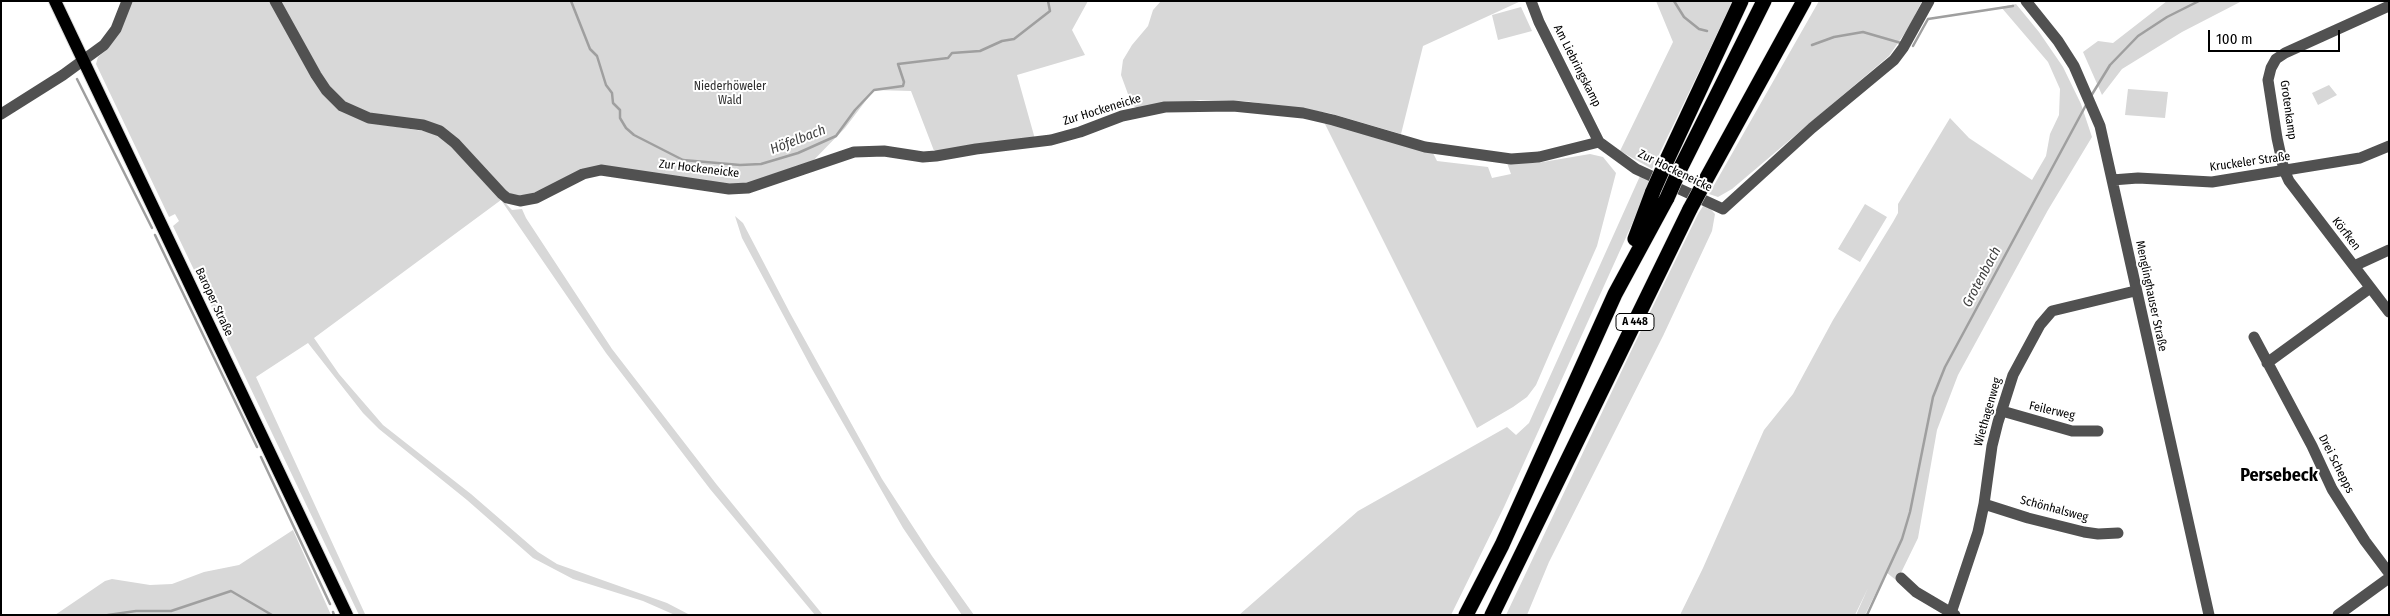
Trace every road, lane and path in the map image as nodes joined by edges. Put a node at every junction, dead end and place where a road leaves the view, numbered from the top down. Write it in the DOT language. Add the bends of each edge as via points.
graph roads {
  1 [pos="55,1"];
  2 [pos="127,1"];
  3 [pos="275,1"];
  4 [pos="1531,1"];
  5 [pos="1741,1"];
  6 [pos="1764,1"];
  7 [pos="1804,1"];
  8 [pos="1929,1"];
  9 [pos="2026,1"];
  10 [pos="2389,6"];
  11 [pos="84,60"];
  12 [pos="1,114"];
  13 [pos="1600,142"];
  14 [pos="2389,146"];
  15 [pos="2284,170"];
  16 [pos="2112,180"];
  17 [pos="1660,194"];
  18 [pos="2389,250"];
  19 [pos="2354,266"];
  20 [pos="2370,288"];
  21 [pos="2135,291"];
  22 [pos="2389,312"];
  23 [pos="2254,337"];
  24 [pos="2268,363"];
  25 [pos="2002,410"];
  26 [pos="2098,431"];
  27 [pos="1984,504"];
  28 [pos="2118,533"];
  29 [pos="2389,573"];
  30 [pos="1900,578"];
  31 [pos="2389,578"];
  32 [pos="1953,614"];
  33 [pos="347,615"];
  34 [pos="1466,615"];
  35 [pos="1492,615"];
  36 [pos="2210,615"];
  37 [pos="2338,615"];
  1 -- 11 [label="main road, Baroper Straße"];
  2 -- 11 [label="street" via="122,18 109,40"];
  3 -- 13 [label="street, Zur Hockeneicke" via="316,75 342,106 369,118 423,125 440,131 502,194 520,201 536,198 583,174 601,170 717,187 748,188 854,152 884,151 923,157 1051,140 1122,116 1165,107 1233,106 1303,113 1425,147 1511,159 1539,157"];
  4 -- 13 [label="street, Am Liebringskamp"];
  5 -- 17 [label="highway, A 448, bridge" via="1665,164"];
  6 -- 17 [label="highway, A 448, bridge" via="1679,171"];
  7 -- 35 [label="highway, A 448, bridge" via="1704,182"];
  8 -- 13 [label="street, Zur Hockeneicke" via="1894,60 1812,128 1723,209 1636,169"];
  9 -- 16 [label="street, Menglinghauser Straße" via="2058,42 2086,90 2104,142"];
  10 -- 15 [label="street, Grotenkamp" via="2285,52 2273,64 2269,88"];
  11 -- 12 [label="street"];
  11 -- 33 [label="main road, Baroper Straße"];
  14 -- 15 [label="street, Kruckeler Straße" via="2366,157"];
  15 -- 16 [label="street, Kruckeler Straße" via="2212,182 2138,178"];
  15 -- 19 [label="street, Körfken" via="2294,188"];
  16 -- 21 [label="street, Menglinghauser Straße"];
  17 -- 34 [label="highway, A 448" via="1502,545"];
  18 -- 19 [label="street"];
  19 -- 20 [label="street, Körfken"];
  20 -- 22 [label="street, Körfken"];
  20 -- 24 [label="street"];
  21 -- 25 [label="street, Wiethagenweg" via="2048,314 2016,371"];
  21 -- 36 [label="street, Menglinghauser Straße"];
  23 -- 24 [label="street, Drei Schepps"];
  24 -- 29 [label="street, Drei Schepps" via="2337,498"];
  25 -- 26 [label="street, Feilerweg" via="2072,430"];
  25 -- 27 [label="street, Wiethagenweg" via="1992,446"];
  27 -- 28 [label="street, Schönhalsweg" via="2084,532"];
  27 -- 32 [label="street, Wiethagenweg"];
  30 -- 32 [label="street, Wiethagenweg" via="1916,592"];
  31 -- 37 [label="street"];
}
